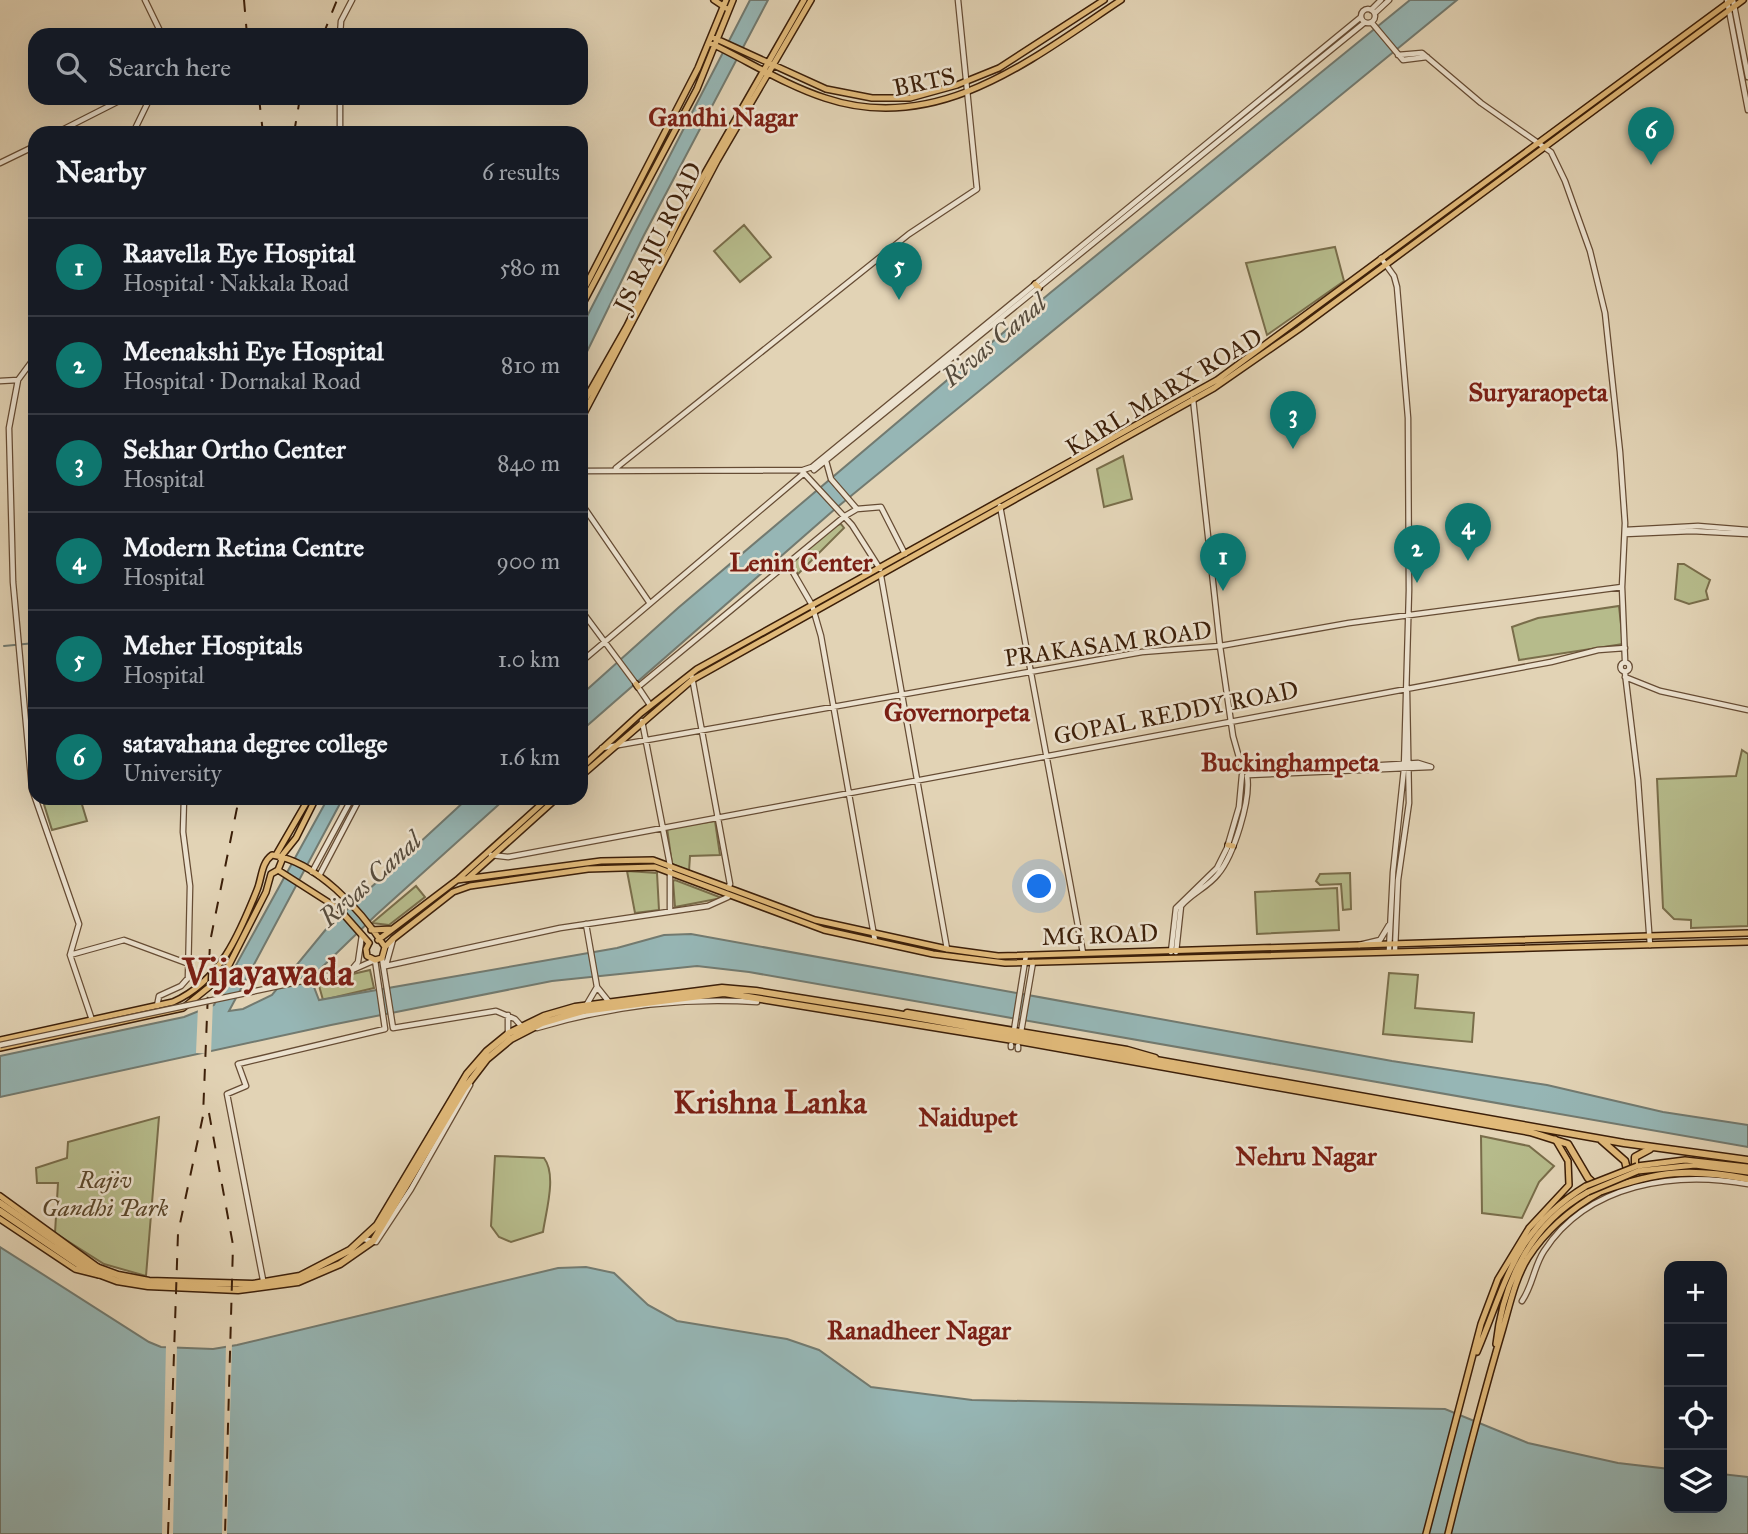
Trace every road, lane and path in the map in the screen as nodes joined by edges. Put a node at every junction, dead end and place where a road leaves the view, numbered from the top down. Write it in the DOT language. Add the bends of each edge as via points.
graph roads {
  1 [pos="145,0"];
  2 [pos="352,0"];
  3 [pos="713,0"];
  4 [pos="733,0"];
  5 [pos="804,0"];
  6 [pos="811,0"];
  7 [pos="958,0"];
  8 [pos="1104,0"];
  9 [pos="1121,0"];
  10 [pos="1381,0"];
  11 [pos="1389,0"];
  12 [pos="1743,0"];
  13 [pos="1730,4"];
  14 [pos="726,5"];
  15 [pos="1373,11"];
  16 [pos="1362,20"];
  17 [pos="1373,25"];
  18 [pos="159,28"];
  19 [pos="340,28"];
  20 [pos="713,41"];
  21 [pos="746,57"];
  22 [pos="770,64"];
  23 [pos="766,71"];
  24 [pos="1748,77"];
  25 [pos="967,81"];
  26 [pos="968,91"];
  27 [pos="111,105"];
  28 [pos="147,105"];
  29 [pos="340,105"];
  30 [pos="1748,110"];
  31 [pos="69,126"];
  32 [pos="136,126"];
  33 [pos="340,126"];
  34 [pos="1539,143"];
  35 [pos="1546,146"];
  36 [pos="28,149"];
  37 [pos="0,163"];
  38 [pos="1384,261"];
  39 [pos="588,282"];
  40 [pos="1037,286"];
  41 [pos="588,294"];
  42 [pos="28,366"];
  43 [pos="18,380"];
  44 [pos="0,381"];
  45 [pos="588,395"];
  46 [pos="1193,398"];
  47 [pos="588,406"];
  48 [pos="826,461"];
  49 [pos="615,469"];
  50 [pos="813,469"];
  51 [pos="588,471"];
  52 [pos="803,472"];
  53 [pos="809,478"];
  54 [pos="831,479"];
  55 [pos="999,505"];
  56 [pos="857,509"];
  57 [pos="588,513"];
  58 [pos="845,516"];
  59 [pos="1625,532"];
  60 [pos="1748,532"];
  61 [pos="905,554"];
  62 [pos="788,562"];
  63 [pos="880,569"];
  64 [pos="881,576"];
  65 [pos="1622,587"];
  66 [pos="649,602"];
  67 [pos="814,609"];
  68 [pos="1408,616"];
  69 [pos="588,619"];
  70 [pos="604,641"];
  71 [pos="1220,646"];
  72 [pos="1625,648"];
  73 [pos="588,656"];
  74 [pos="1032,671"];
  75 [pos="1625,675"];
  76 [pos="691,676"];
  77 [pos="637,686"];
  78 [pos="1406,688"];
  79 [pos="901,695"];
  80 [pos="834,707"];
  81 [pos="652,708"];
  82 [pos="1748,710"];
  83 [pos="642,720"];
  84 [pos="1231,722"];
  85 [pos="703,730"];
  86 [pos="28,741"];
  87 [pos="646,741"];
  88 [pos="615,746"];
  89 [pos="601,748"];
  90 [pos="1047,755"];
  91 [pos="588,761"];
  92 [pos="1407,766"];
  93 [pos="588,770"];
  94 [pos="1246,773"];
  95 [pos="916,781"];
  96 [pos="850,794"];
  97 [pos="38,805"];
  98 [pos="184,805"];
  99 [pos="306,805"];
  100 [pos="312,805"];
  101 [pos="348,805"];
  102 [pos="356,805"];
  103 [pos="541,805"];
  104 [pos="548,805"];
  105 [pos="718,818"];
  106 [pos="662,827"];
  107 [pos="1396,847"];
  108 [pos="1404,849"];
  109 [pos="489,855"];
  110 [pos="279,858"];
  111 [pos="263,869"];
  112 [pos="670,869"];
  113 [pos="280,871"];
  114 [pos="313,872"];
  115 [pos="271,874"];
  116 [pos="468,878"];
  117 [pos="498,879"];
  118 [pos="457,880"];
  119 [pos="470,886"];
  120 [pos="729,886"];
  121 [pos="728,897"];
  122 [pos="670,909"];
  123 [pos="1391,920"];
  124 [pos="586,924"];
  125 [pos="395,928"];
  126 [pos="1396,928"];
  127 [pos="371,930"];
  128 [pos="874,933"];
  129 [pos="1748,933"];
  130 [pos="1715,934"];
  131 [pos="1650,935"];
  132 [pos="363,936"];
  133 [pos="393,939"];
  134 [pos="379,940"];
  135 [pos="875,941"];
  136 [pos="1413,943"];
  137 [pos="1715,943"];
  138 [pos="1748,943"];
  139 [pos="367,944"];
  140 [pos="1650,945"];
  141 [pos="1359,946"];
  142 [pos="385,947"];
  143 [pos="1392,947"];
  144 [pos="947,949"];
  145 [pos="1173,950"];
  146 [pos="1083,953"];
  147 [pos="70,955"];
  148 [pos="1029,958"];
  149 [pos="379,959"];
  150 [pos="1173,960"];
  151 [pos="358,962"];
  152 [pos="189,964"];
  153 [pos="369,964"];
  154 [pos="386,965"];
  155 [pos="378,970"];
  156 [pos="349,971"];
  157 [pos="383,979"];
  158 [pos="597,987"];
  159 [pos="610,1002"];
  160 [pos="757,1002"];
  161 [pos="587,1004"];
  162 [pos="157,1006"];
  163 [pos="891,1013"];
  164 [pos="510,1016"];
  165 [pos="388,1017"];
  166 [pos="92,1020"];
  167 [pos="531,1021"];
  168 [pos="94,1028"];
  169 [pos="523,1028"];
  170 [pos="1018,1028"];
  171 [pos="507,1034"];
  172 [pos="0,1044"];
  173 [pos="1171,1064"];
  174 [pos="1341,1096"];
  175 [pos="1452,1118"];
  176 [pos="1451,1128"];
  177 [pos="1567,1133"];
  178 [pos="1554,1139"];
  179 [pos="1600,1139"];
  180 [pos="1564,1142"];
  181 [pos="1652,1148"];
  182 [pos="1748,1160"];
  183 [pos="1748,1167"];
  184 [pos="1638,1172"];
  185 [pos="1748,1172"];
  186 [pos="1748,1181"];
  187 [pos="1625,1183"];
  188 [pos="1587,1189"];
  189 [pos="1602,1191"];
  190 [pos="0,1196"];
  191 [pos="0,1203"];
  192 [pos="0,1211"];
  193 [pos="0,1219"];
  194 [pos="363,1239"];
  195 [pos="373,1241"];
  196 [pos="87,1267"];
  197 [pos="99,1273"];
  198 [pos="263,1285"];
  199 [pos="1522,1301"];
  200 [pos="1494,1356"];
  201 [pos="1472,1364"];
  202 [pos="1426,1534"];
  203 [pos="1448,1534"];
  1 -- 18 [label="street"];
  2 -- 19 [label="street"];
  3 -- 14 [label="main road"];
  4 -- 14 [label="main road"];
  5 -- 22 [label="main road, JS RAJU ROAD"];
  6 -- 22 [label="main road, JS RAJU ROAD"];
  7 -- 25 [label="street"];
  8 -- 25 [label="main road, BRTS" via="1012,61"];
  9 -- 26 [label="main road, BRTS" via="1004,77"];
  10 -- 15 [label="street"];
  11 -- 15 [label="street"];
  12 -- 13 [label="main road, KARL MARX ROAD"];
  13 -- 24 [label="street"];
  13 -- 30 [label="street"];
  13 -- 34 [label="main road, KARL MARX ROAD"];
  13 -- 35 [label="main road, KARL MARX ROAD"];
  14 -- 20 [label="main road"];
  15 -- 16 [label="street" via="1365,10"];
  15 -- 17 [label="street"];
  16 -- 17 [label="street"];
  16 -- 40 [label="street"];
  17 -- 34 [label="street" via="1397,54 1409,60 1427,57 1481,103"];
  20 -- 21 [label="main road, BRTS"];
  20 -- 39 [label="main road"];
  20 -- 41 [label="main road" via="697,89"];
  21 -- 22 [label="main road, BRTS"];
  21 -- 23 [label="main road, BRTS"];
  22 -- 23 [label="main road, JS RAJU ROAD"];
  22 -- 25 [label="main road, BRTS" via="826,89 872,98 919,96"];
  23 -- 26 [label="main road, BRTS" via="822,97 871,107 910,106"];
  23 -- 45 [label="main road, JS RAJU ROAD" via="681,215"];
  23 -- 47 [label="main road, JS RAJU ROAD"];
  25 -- 26 [label="street"];
  26 -- 49 [label="street" via="977,190 909,234"];
  27 -- 31 [label="street"];
  28 -- 32 [label="street"];
  29 -- 33 [label="street"];
  34 -- 35 [label="street"];
  34 -- 38 [label="main road, KARL MARX ROAD"];
  35 -- 38 [label="main road, KARL MARX ROAD"];
  35 -- 59 [label="street" via="1575,209 1605,313"];
  36 -- 37 [label="street"];
  38 -- 46 [label="main road, KARL MARX ROAD"];
  38 -- 68 [label="street" via="1397,288 1408,418"];
  40 -- 48 [label="street"];
  40 -- 50 [label="street"];
  42 -- 43 [label="street"];
  43 -- 44 [label="street"];
  43 -- 86 [label="street" via="9,428 13,582"];
  46 -- 55 [label="main road, KARL MARX ROAD"];
  46 -- 71 [label="street"];
  48 -- 50 [label="street"];
  48 -- 54 [label="street"];
  49 -- 51 [label="street"];
  49 -- 52 [label="street"];
  50 -- 52 [label="street"];
  50 -- 53 [label="street"];
  50 -- 54 [label="street"];
  52 -- 53 [label="street"];
  52 -- 66 [label="street"];
  53 -- 58 [label="street"];
  54 -- 56 [label="street"];
  55 -- 61 [label="main road, KARL MARX ROAD"];
  55 -- 64 [label="main road, KARL MARX ROAD"];
  55 -- 74 [label="street"];
  56 -- 58 [label="street"];
  56 -- 61 [label="street" via="881,507"];
  57 -- 66 [label="street"];
  58 -- 62 [label="street"];
  58 -- 63 [label="street"];
  59 -- 60 [label="street"];
  59 -- 65 [label="street"];
  61 -- 63 [label="main road, KARL MARX ROAD"];
  62 -- 67 [label="street"];
  62 -- 77 [label="street"];
  63 -- 67 [label="main road, KARL MARX ROAD"];
  64 -- 67 [label="main road, KARL MARX ROAD"];
  64 -- 79 [label="street"];
  65 -- 68 [label="street, PRAKASAM ROAD"];
  65 -- 72 [label="street"];
  66 -- 70 [label="street"];
  67 -- 76 [label="main road, KARL MARX ROAD"];
  67 -- 80 [label="street"];
  68 -- 71 [label="street, PRAKASAM ROAD"];
  68 -- 78 [label="street"];
  69 -- 70 [label="street"];
  70 -- 73 [label="street"];
  70 -- 77 [label="street"];
  71 -- 74 [label="street, PRAKASAM ROAD" via="1142,652"];
  71 -- 84 [label="street"];
  72 -- 75 [label="street"];
  72 -- 78 [label="street, GOPAL REDDY ROAD"];
  74 -- 79 [label="street, PRAKASAM ROAD"];
  74 -- 90 [label="street"];
  75 -- 82 [label="street" via="1660,691"];
  75 -- 131 [label="street"];
  76 -- 81 [label="main road, KARL MARX ROAD"];
  76 -- 85 [label="street"];
  77 -- 81 [label="street"];
  78 -- 84 [label="street, GOPAL REDDY ROAD"];
  78 -- 92 [label="street"];
  79 -- 80 [label="street, PRAKASAM ROAD"];
  79 -- 95 [label="street"];
  80 -- 85 [label="street, PRAKASAM ROAD"];
  80 -- 96 [label="street"];
  81 -- 83 [label="main road, KARL MARX ROAD"];
  81 -- 89 [label="main road, KARL MARX ROAD"];
  83 -- 87 [label="street"];
  83 -- 88 [label="main road, KARL MARX ROAD"];
  84 -- 90 [label="street, GOPAL REDDY ROAD"];
  84 -- 94 [label="street"];
  85 -- 87 [label="street, PRAKASAM ROAD"];
  85 -- 105 [label="street"];
  87 -- 88 [label="street, PRAKASAM ROAD"];
  87 -- 106 [label="street"];
  88 -- 89 [label="street, PRAKASAM ROAD"];
  88 -- 93 [label="main road, KARL MARX ROAD"];
  89 -- 91 [label="main road, KARL MARX ROAD"];
  90 -- 95 [label="street, GOPAL REDDY ROAD"];
  90 -- 146 [label="street"];
  92 -- 94 [label="street"];
  92 -- 107 [label="street"];
  92 -- 108 [label="street"];
  94 -- 145 [label="street" via="1245,801 1231,845 1217,868 1176,908"];
  95 -- 96 [label="street, GOPAL REDDY ROAD"];
  95 -- 144 [label="street"];
  96 -- 105 [label="street, GOPAL REDDY ROAD"];
  96 -- 128 [label="street"];
  97 -- 147 [label="street" via="79,924"];
  98 -- 152 [label="street" via="190,886"];
  99 -- 110 [label="main road"];
  100 -- 110 [label="main road" via="296,838"];
  101 -- 114 [label="street"];
  102 -- 114 [label="street"];
  103 -- 109 [label="main road"];
  104 -- 109 [label="main road"];
  105 -- 106 [label="street, GOPAL REDDY ROAD"];
  105 -- 120 [label="street"];
  106 -- 109 [label="street, GOPAL REDDY ROAD" via="509,857"];
  106 -- 112 [label="street"];
  107 -- 108 [label="street"];
  107 -- 123 [label="street"];
  108 -- 126 [label="street"];
  109 -- 116 [label="main road"];
  109 -- 118 [label="main road"];
  110 -- 111 [label="main road" via="267,858"];
  110 -- 113 [label="main road"];
  110 -- 114 [label="main road"];
  111 -- 115 [label="main road"];
  111 -- 162 [label="main road" via="220,967 181,999"];
  112 -- 117 [label="main road, MG ROAD" via="653,860 607,860"];
  112 -- 120 [label="main road, MG ROAD"];
  112 -- 121 [label="main road, MG ROAD"];
  112 -- 122 [label="street"];
  113 -- 115 [label="main road"];
  113 -- 132 [label="main road" via="339,909"];
  114 -- 127 [label="main road" via="349,902"];
  115 -- 168 [label="main road" via="224,973 183,1008"];
  116 -- 117 [label="main road, MG ROAD"];
  116 -- 118 [label="main road, MG ROAD"];
  116 -- 119 [label="main road"];
  117 -- 119 [label="main road, MG ROAD"];
  118 -- 125 [label="main road"];
  119 -- 133 [label="main road" via="444,899"];
  120 -- 128 [label="main road, MG ROAD" via="815,920"];
  121 -- 122 [label="street" via="708,906"];
  121 -- 135 [label="main road, MG ROAD" via="824,930"];
  122 -- 124 [label="street"];
  123 -- 141 [label="street" via="1380,940"];
  123 -- 143 [label="street"];
  124 -- 154 [label="street"];
  124 -- 158 [label="street"];
  125 -- 127 [label="main road"];
  125 -- 134 [label="main road"];
  126 -- 136 [label="street" via="1401,939"];
  126 -- 143 [label="street"];
  127 -- 134 [label="main road"];
  128 -- 135 [label="street"];
  128 -- 144 [label="main road, MG ROAD"];
  129 -- 130 [label="main road, MG ROAD"];
  130 -- 131 [label="main road, MG ROAD"];
  130 -- 137 [label="main road"];
  131 -- 136 [label="main road, MG ROAD"];
  131 -- 140 [label="street"];
  132 -- 139 [label="main road"];
  132 -- 151 [label="street"];
  133 -- 142 [label="main road"];
  133 -- 154 [label="street"];
  134 -- 139 [label="main road"];
  134 -- 142 [label="main road"];
  135 -- 148 [label="main road, MG ROAD" via="973,961"];
  136 -- 143 [label="main road, MG ROAD"];
  137 -- 138 [label="main road, MG ROAD"];
  137 -- 140 [label="main road, MG ROAD"];
  139 -- 149 [label="main road" via="368,956"];
  139 -- 151 [label="street"];
  140 -- 143 [label="main road, MG ROAD"];
  141 -- 143 [label="main road, MG ROAD"];
  141 -- 145 [label="main road, MG ROAD"];
  142 -- 149 [label="main road"];
  143 -- 150 [label="main road, MG ROAD"];
  144 -- 148 [label="main road, MG ROAD"];
  145 -- 146 [label="main road, MG ROAD"];
  145 -- 150 [label="street"];
  146 -- 148 [label="main road, MG ROAD"];
  147 -- 152 [label="street" via="118,940"];
  147 -- 166 [label="street"];
  148 -- 150 [label="main road, MG ROAD"];
  148 -- 170 [label="street"];
  148 -- 170 [label="street" via="1029,988"];
  149 -- 153 [label="street"];
  149 -- 155 [label="street"];
  149 -- 157 [label="street"];
  151 -- 156 [label="street"];
  152 -- 162 [label="street" via="185,983 159,996"];
  153 -- 155 [label="street"];
  153 -- 156 [label="street"];
  154 -- 157 [label="street"];
  155 -- 157 [label="street"];
  156 -- 172 [label="street, bridge"];
  157 -- 165 [label="street"];
  158 -- 159 [label="street"];
  158 -- 161 [label="street"];
  159 -- 161 [label="highway"];
  159 -- 163 [label="highway" via="742,988"];
  160 -- 195 [label="street" via="724,1000 597,1012 533,1029 512,1040 469,1087 396,1214"];
  161 -- 167 [label="highway"];
  162 -- 166 [label="main road"];
  163 -- 170 [label="highway"];
  163 -- 173 [label="highway"];
  164 -- 165 [label="street" via="496,1012 393,1028"];
  164 -- 167 [label="street"];
  164 -- 169 [label="street"];
  164 -- 171 [label="street"];
  165 -- 198 [label="street" via="384,1029 238,1064 246,1086 229,1092 226,1098"];
  166 -- 168 [label="main road"];
  166 -- 172 [label="main road"];
  167 -- 169 [label="highway"];
  168 -- 172 [label="main road"];
  169 -- 171 [label="highway"];
  169 -- 174 [label="highway" via="583,1011 706,994 740,994"];
  169 -- 195 [label="highway" via="477,1070"];
  170 -- 173 [label="highway" via="1127,1050"];
  171 -- 194 [label="highway" via="467,1074 388,1209"];
  173 -- 174 [label="highway"];
  174 -- 175 [label="highway"];
  174 -- 177 [label="highway"];
  175 -- 176 [label="highway"];
  175 -- 178 [label="highway"];
  177 -- 179 [label="highway"];
  177 -- 180 [label="highway"];
  178 -- 180 [label="highway"];
  178 -- 201 [label="main road" via="1568,1161 1569,1185 1529,1228 1508,1259 1485,1314"];
  179 -- 181 [label="highway"];
  179 -- 187 [label="highway" via="1625,1161"];
  180 -- 189 [label="highway"];
  181 -- 182 [label="highway"];
  181 -- 184 [label="highway" via="1635,1157"];
  183 -- 184 [label="main road" via="1685,1160"];
  184 -- 185 [label="main road" via="1695,1165"];
  184 -- 186 [label="highway" via="1688,1170"];
  184 -- 187 [label="highway"];
  184 -- 188 [label="main road, bridge"];
  186 -- 199 [label="street" via="1673,1178 1605,1199 1566,1226 1544,1252"];
  187 -- 189 [label="highway"];
  188 -- 200 [label="main road" via="1545,1227 1515,1268 1502,1305"];
  188 -- 201 [label="main road" via="1543,1221 1521,1248"];
  189 -- 200 [label="main road" via="1560,1219 1528,1258"];
  190 -- 197 [label="main road" via="88,1258"];
  191 -- 196 [label="highway"];
  192 -- 196 [label="highway"];
  193 -- 197 [label="main road" via="75,1269"];
  194 -- 195 [label="street"];
  194 -- 198 [label="highway" via="318,1268"];
  195 -- 198 [label="highway" via="317,1275"];
  196 -- 197 [label="highway"];
  197 -- 198 [label="highway" via="149,1281"];
  197 -- 198 [label="highway" via="134,1284 194,1289"];
  200 -- 203 [label="main road"];
  201 -- 202 [label="main road"];
}
